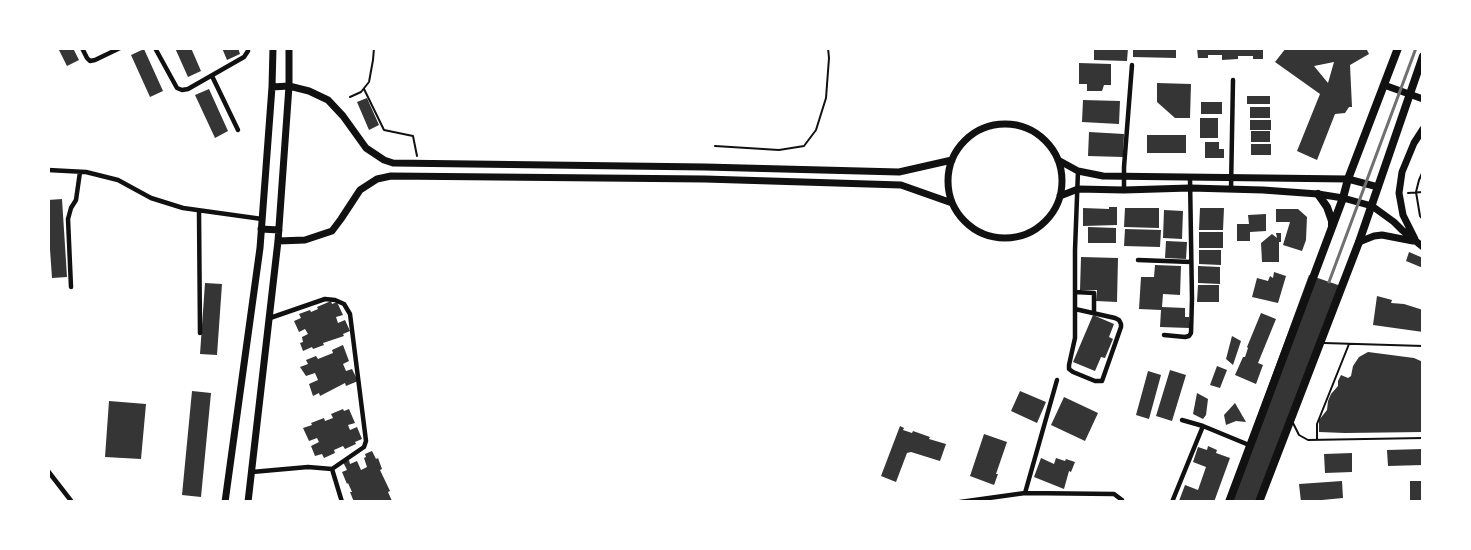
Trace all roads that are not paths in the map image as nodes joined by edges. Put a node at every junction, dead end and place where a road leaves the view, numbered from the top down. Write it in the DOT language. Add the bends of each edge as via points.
graph roads {
  1 [pos="82,48"];
  2 [pos="120,48"];
  3 [pos="155,48"];
  4 [pos="248,48"];
  5 [pos="273,48"];
  6 [pos="289,48"];
  7 [pos="1398,48"];
  8 [pos="1423,56"];
  9 [pos="1132,65"];
  10 [pos="212,76"];
  11 [pos="1233,80"];
  12 [pos="1384,85"];
  13 [pos="289,86"];
  14 [pos="272,87"];
  15 [pos="1409,94"];
  16 [pos="1423,99"];
  17 [pos="1423,129"];
  18 [pos="238,130"];
  19 [pos="952,160"];
  20 [pos="1058,160"];
  21 [pos="418,163"];
  22 [pos="629,166"];
  23 [pos="667,166"];
  24 [pos="705,167"];
  25 [pos="48,170"];
  26 [pos="1078,171"];
  27 [pos="80,172"];
  28 [pos="418,177"];
  29 [pos="1124,177"];
  30 [pos="1275,177"];
  31 [pos="628,178"];
  32 [pos="1190,178"];
  33 [pos="1232,178"];
  34 [pos="667,179"];
  35 [pos="705,179"];
  36 [pos="1300,179"];
  37 [pos="1348,179"];
  38 [pos="1378,187"];
  39 [pos="1190,188"];
  40 [pos="1078,189"];
  41 [pos="1231,189"];
  42 [pos="1124,190"];
  43 [pos="1275,191"];
  44 [pos="1299,192"];
  45 [pos="1318,194"];
  46 [pos="1060,196"];
  47 [pos="1343,198"];
  48 [pos="952,203"];
  49 [pos="1372,206"];
  50 [pos="199,212"];
  51 [pos="262,219"];
  52 [pos="1332,228"];
  53 [pos="261,229"];
  54 [pos="279,230"];
  55 [pos="278,241"];
  56 [pos="1359,242"];
  57 [pos="1416,242"];
  58 [pos="1423,247"];
  59 [pos="1138,260"];
  60 [pos="1191,262"];
  61 [pos="71,287"];
  62 [pos="1075,292"];
  63 [pos="1076,309"];
  64 [pos="1094,313"];
  65 [pos="270,318"];
  66 [pos="200,333"];
  67 [pos="1164,335"];
  68 [pos="1320,343"];
  69 [pos="1349,344"];
  70 [pos="1423,346"];
  71 [pos="1057,380"];
  72 [pos="1182,420"];
  73 [pos="1291,420"];
  74 [pos="1203,426"];
  75 [pos="1392,433"];
  76 [pos="1392,438"];
  77 [pos="1423,438"];
  78 [pos="1317,440"];
  79 [pos="1249,445"];
  80 [pos="332,469"];
  81 [pos="48,471"];
  82 [pos="252,472"];
  83 [pos="1025,493"];
  84 [pos="72,502"];
  85 [pos="225,502"];
  86 [pos="248,502"];
  87 [pos="342,502"];
  88 [pos="960,502"];
  89 [pos="1122,502"];
  90 [pos="1172,502"];
  91 [pos="1229,502"];
  92 [pos="1259,502"];
  1 -- 2 [label="street" via="90,61"];
  3 -- 10 [label="street" via="177,88 188,89"];
  4 -- 10 [label="street" via="244,57"];
  5 -- 14 [label="main road"];
  6 -- 13 [label="main road"];
  7 -- 12 [label="highway"];
  8 -- 15 [label="highway"];
  9 -- 29 [label="street"];
  10 -- 18 [label="street"];
  11 -- 33 [label="street"];
  12 -- 15 [label="main road"];
  12 -- 37 [label="highway"];
  13 -- 14 [label="main road"];
  13 -- 21 [label="main road" via="328,100 366,148 384,160"];
  13 -- 54 [label="main road"];
  14 -- 51 [label="main road"];
  15 -- 16 [label="main road"];
  15 -- 38 [label="highway"];
  17 -- 57 [label="main road" via="1402,172 1399,193 1403,215"];
  19 -- 20 [label="main road" via="962,143 977,131 996,124 1015,124 1034,131"];
  19 -- 24 [label="main road" via="899,172"];
  19 -- 48 [label="main road" via="948,188"];
  20 -- 26 [label="main road"];
  20 -- 46 [label="main road"];
  21 -- 22 [label="main road"];
  21 -- 28 [label="main road"];
  22 -- 23 [label="main road"];
  22 -- 31 [label="main road"];
  23 -- 24 [label="main road"];
  23 -- 34 [label="main road"];
  24 -- 35 [label="main road"];
  25 -- 27 [label="street"];
  26 -- 29 [label="main road"];
  26 -- 40 [label="street"];
  27 -- 50 [label="street" via="118,180 151,198"];
  27 -- 61 [label="street" via="76,200 68,219"];
  28 -- 31 [label="main road"];
  28 -- 55 [label="main road" via="377,179 360,190 332,231 304,240"];
  29 -- 32 [label="main road"];
  29 -- 42 [label="street"];
  30 -- 33 [label="main road"];
  30 -- 36 [label="main road"];
  30 -- 43 [label="main road"];
  31 -- 34 [label="main road"];
  32 -- 33 [label="main road"];
  32 -- 39 [label="street"];
  33 -- 41 [label="street"];
  34 -- 35 [label="main road"];
  35 -- 48 [label="main road" via="901,185"];
  36 -- 37 [label="main road"];
  36 -- 44 [label="main road"];
  37 -- 38 [label="main road"];
  37 -- 47 [label="highway"];
  38 -- 49 [label="highway"];
  39 -- 41 [label="main road"];
  39 -- 42 [label="main road"];
  39 -- 60 [label="street"];
  40 -- 42 [label="main road"];
  40 -- 46 [label="main road"];
  40 -- 62 [label="street"];
  41 -- 43 [label="main road"];
  43 -- 44 [label="main road"];
  44 -- 45 [label="main road"];
  45 -- 47 [label="main road"];
  45 -- 52 [label="highway" via="1327,207"];
  46 -- 48 [label="main road" via="1053,213 1041,226 1008,239 974,230"];
  47 -- 49 [label="main road"];
  47 -- 52 [label="highway"];
  49 -- 56 [label="highway"];
  49 -- 57 [label="main road"];
  50 -- 51 [label="street"];
  50 -- 66 [label="street"];
  51 -- 53 [label="main road"];
  52 -- 79 [label="highway"];
  53 -- 54 [label="main road"];
  53 -- 85 [label="main road"];
  54 -- 55 [label="main road"];
  55 -- 65 [label="main road"];
  56 -- 57 [label="main road" via="1382,236"];
  56 -- 68 [label="highway"];
  57 -- 58 [label="main road"];
  59 -- 60 [label="street"];
  60 -- 67 [label="street" via="1191,333"];
  62 -- 63 [label="street"];
  62 -- 64 [label="street" via="1094,293"];
  63 -- 64 [label="street"];
  63 -- 64 [label="street" via="1069,369 1098,382 1104,378 1121,327 1115,318"];
  65 -- 80 [label="street" via="325,299 344,304 350,314 366,441 364,447"];
  65 -- 82 [label="main road"];
  68 -- 69 [label="lane"];
  68 -- 73 [label="highway"];
  69 -- 70 [label="lane"];
  69 -- 78 [label="lane" via="1317,424"];
  71 -- 83 [label="street"];
  72 -- 74 [label="street"];
  73 -- 78 [label="lane" via="1302,438"];
  73 -- 92 [label="highway"];
  74 -- 79 [label="street"];
  74 -- 90 [label="street"];
  75 -- 76 [label="lane"];
  76 -- 77 [label="lane"];
  76 -- 78 [label="lane"];
  79 -- 91 [label="highway"];
  80 -- 82 [label="street"];
  80 -- 87 [label="street"];
  81 -- 84 [label="street"];
  82 -- 86 [label="main road"];
  83 -- 88 [label="street"];
  83 -- 89 [label="street" via="1114,494"];
}
